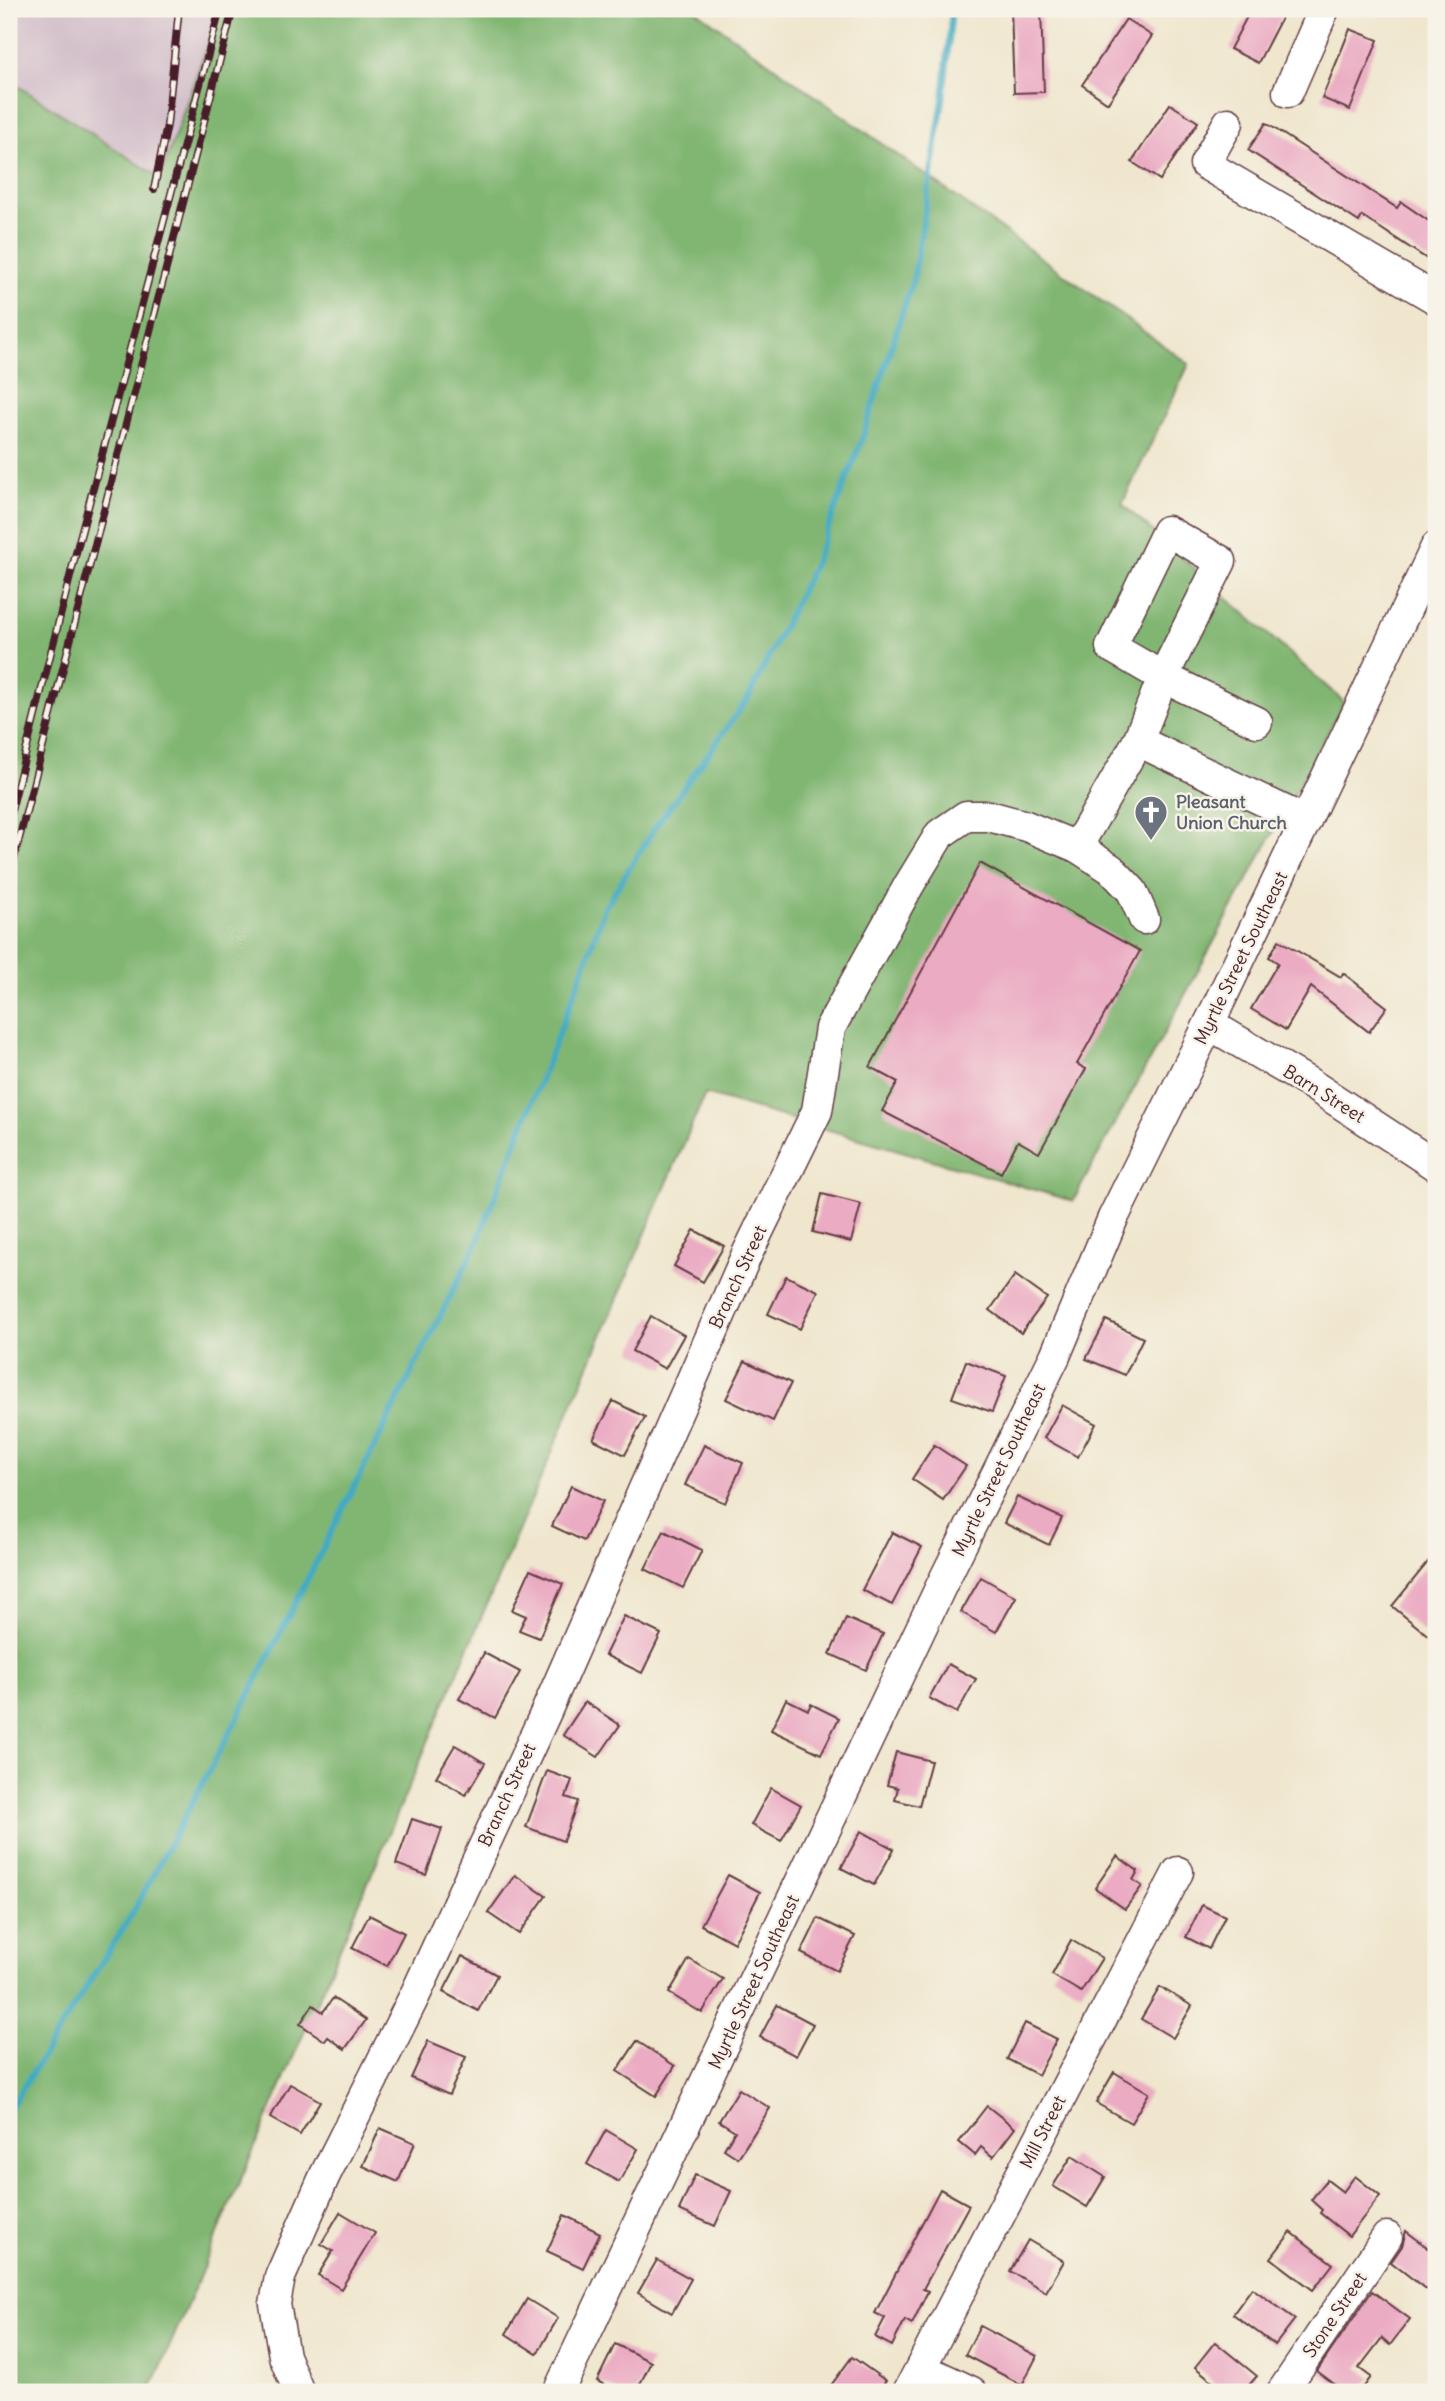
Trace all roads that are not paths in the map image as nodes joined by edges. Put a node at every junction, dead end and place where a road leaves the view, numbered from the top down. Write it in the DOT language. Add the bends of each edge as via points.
graph roads {
  1 [pos="1324,9"];
  2 [pos="1288,92"];
  3 [pos="1228,123"];
  4 [pos="1436,299"];
  5 [pos="1436,547"];
  6 [pos="1163,677"];
  7 [pos="1257,722"];
  8 [pos="1138,741"];
  9 [pos="1306,821"];
  10 [pos="1077,847"];
  11 [pos="1144,919"];
  12 [pos="1209,1024"];
  13 [pos="1436,1167"];
  14 [pos="1178,1872"];
  15 [pos="1387,2236"];
  16 [pos="915,2380"];
  17 [pos="299,2392"];
  18 [pos="558,2392"];
  19 [pos="972,2392"];
  20 [pos="1282,2392"];
  1 -- 2 [label="street"];
  3 -- 4 [label="street" via="1205,164"];
  5 -- 9 [label="street, Myrtle Street Southeast"];
  6 -- 6 [label="street" via="1111,647 1167,531 1221,561"];
  6 -- 7 [label="street"];
  6 -- 8 [label="street"];
  8 -- 9 [label="street"];
  8 -- 10 [label="street"];
  9 -- 12 [label="street, Myrtle Street Southeast"];
  10 -- 11 [label="street, Branch Street" via="1111,869 1132,891"];
  10 -- 17 [label="street, Branch Street" via="989,816 967,816 940,834 830,1028 817,1111 685,1391 512,1785 280,2277 275,2304 284,2356"];
  12 -- 13 [label="street, Barn Street" via="1311,1084"];
  12 -- 18 [label="street, Myrtle Street Southeast" via="1113,1218 1055,1356"];
  14 -- 16 [label="street, Mill Street"];
  15 -- 20 [label="street, Stone Street"];
  16 -- 19 [label="street"];
}
